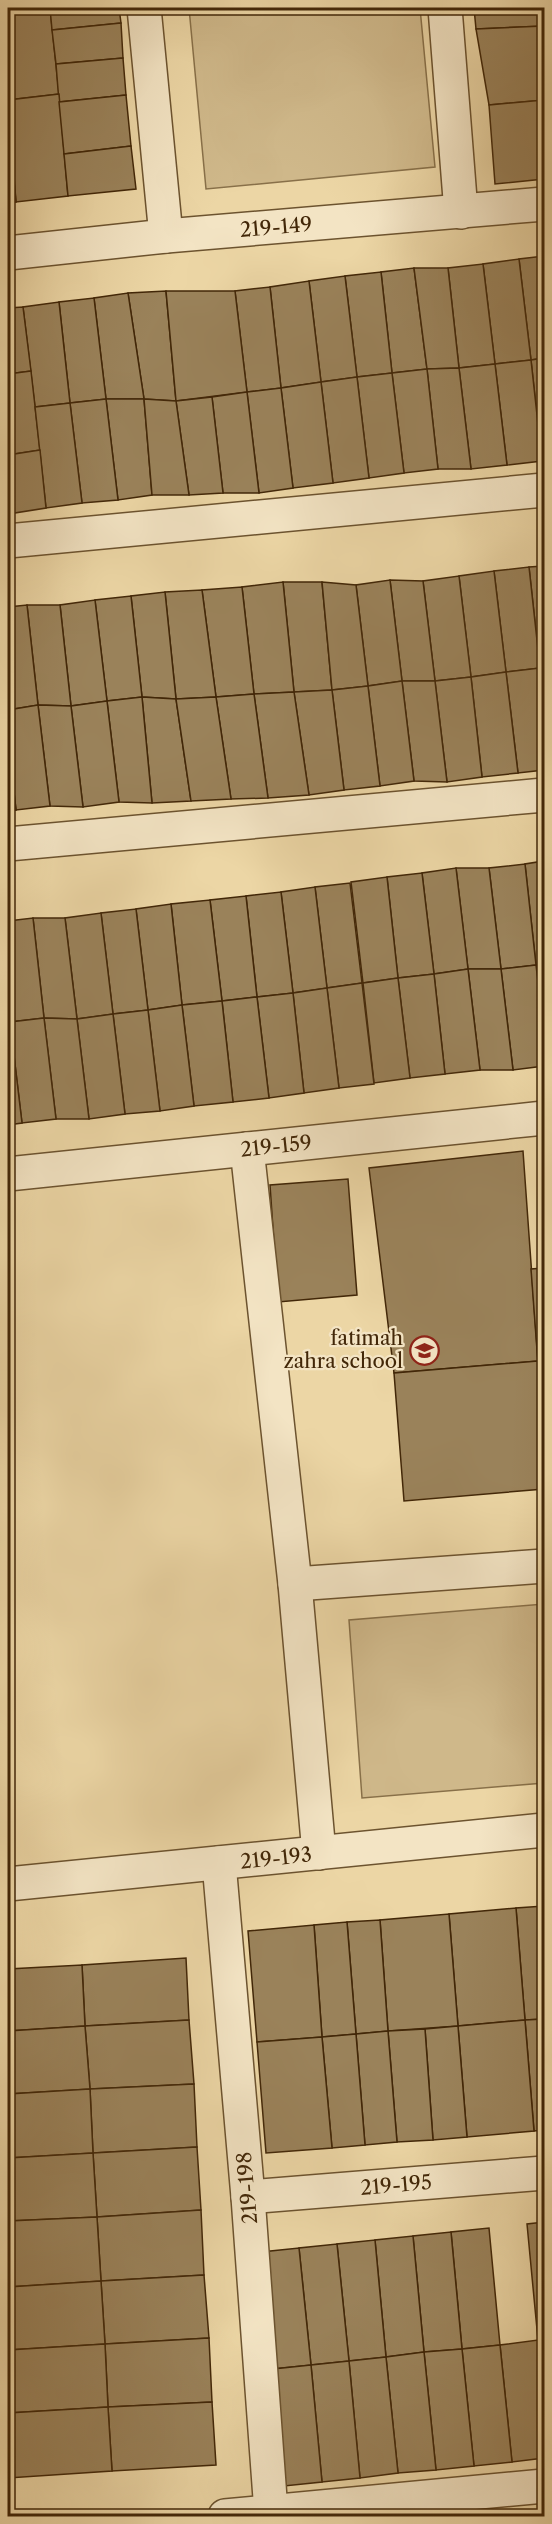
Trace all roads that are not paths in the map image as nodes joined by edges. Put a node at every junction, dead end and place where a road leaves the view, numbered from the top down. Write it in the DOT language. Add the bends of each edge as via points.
graph roads {
  1 [pos="144,8"];
  2 [pos="445,8"];
  3 [pos="544,204"];
  4 [pos="461,212"];
  5 [pos="166,236"];
  6 [pos="8,253"];
  7 [pos="544,490"];
  8 [pos="8,541"];
  9 [pos="544,795"];
  10 [pos="8,844"];
  11 [pos="544,1118"];
  12 [pos="247,1149"];
  13 [pos="8,1174"];
  14 [pos="544,1566"];
  15 [pos="296,1584"];
  16 [pos="544,1830"];
  17 [pos="319,1853"];
  18 [pos="219,1863"];
  19 [pos="8,1884"];
  20 [pos="544,2173"];
  21 [pos="248,2196"];
  22 [pos="544,2486"];
  23 [pos="271,2512"];
  24 [pos="225,2517"];
  1 -- 5 [label="street"];
  2 -- 4 [label="street"];
  3 -- 4 [label="street, 219-149"];
  4 -- 5 [label="street, 219-149"];
  5 -- 6 [label="street, 219-149"];
  7 -- 8 [label="street"];
  9 -- 10 [label="street"];
  11 -- 12 [label="street, 219-159"];
  12 -- 13 [label="street, 219-159"];
  12 -- 15 [label="street"];
  14 -- 15 [label="street"];
  15 -- 17 [label="street"];
  16 -- 17 [label="street, 219-193"];
  17 -- 18 [label="street, 219-193"];
  18 -- 19 [label="street, 219-193"];
  18 -- 21 [label="street, 219-198"];
  20 -- 21 [label="street, 219-195"];
  21 -- 23 [label="street, 219-198"];
  22 -- 23 [label="street"];
  23 -- 24 [label="street"];
}
